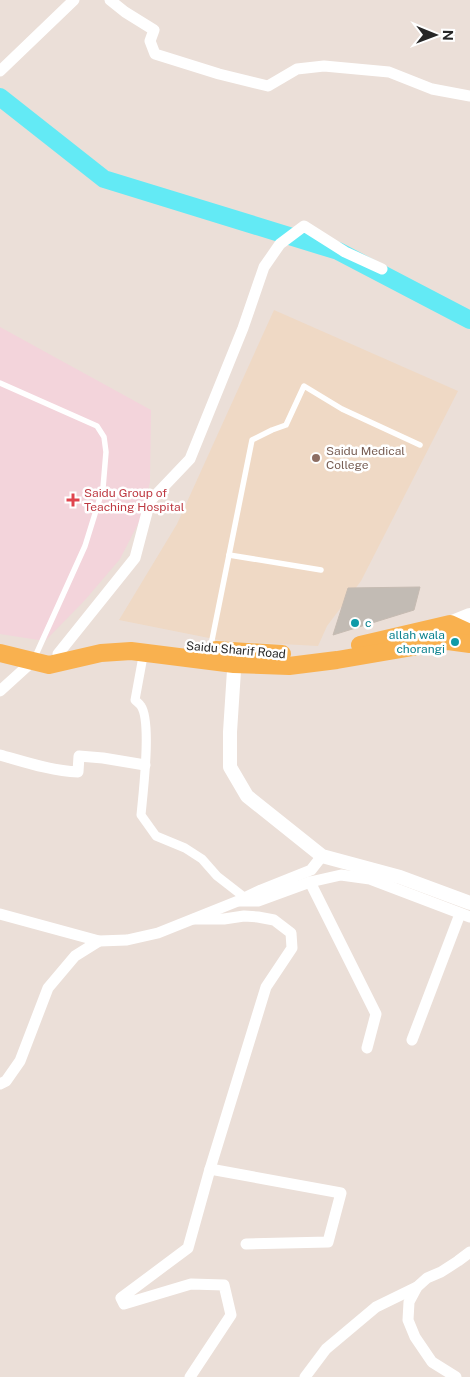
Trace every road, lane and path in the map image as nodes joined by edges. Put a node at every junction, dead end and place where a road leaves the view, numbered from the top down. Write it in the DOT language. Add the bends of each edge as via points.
graph roads {
  1 [pos="74,0"];
  2 [pos="110,0"];
  3 [pos="0,71"];
  4 [pos="470,96"];
  5 [pos="382,269"];
  6 [pos="0,383"];
  7 [pos="420,445"];
  8 [pos="229,555"];
  9 [pos="321,570"];
  10 [pos="470,616"];
  11 [pos="449,633"];
  12 [pos="470,634"];
  13 [pos="470,644"];
  14 [pos="210,650"];
  15 [pos="144,652"];
  16 [pos="0,653"];
  17 [pos="58,654"];
  18 [pos="235,658"];
  19 [pos="33,661"];
  20 [pos="0,691"];
  21 [pos="0,755"];
  22 [pos="145,765"];
  23 [pos="322,856"];
  24 [pos="310,882"];
  25 [pos="241,899"];
  26 [pos="470,903"];
  27 [pos="0,914"];
  28 [pos="465,916"];
  29 [pos="194,919"];
  30 [pos="99,941"];
  31 [pos="412,1040"];
  32 [pos="367,1048"];
  33 [pos="0,1084"];
  34 [pos="210,1169"];
  35 [pos="246,1244"];
  36 [pos="470,1252"];
  37 [pos="417,1287"];
  38 [pos="190,1377"];
  39 [pos="304,1377"];
  40 [pos="456,1377"];
  1 -- 3 [label="street"];
  2 -- 4 [label="street" via="154,30 150,41 154,54 219,74 268,86 297,69 324,66 389,72 432,89"];
  5 -- 17 [label="street" via="345,252 304,226 280,244 264,268 190,458 150,501 134,558"];
  6 -- 19 [label="lane" via="97,426 104,437 106,452 103,488 85,546"];
  7 -- 8 [label="lane" via="342,409 304,386 286,425 252,440"];
  8 -- 9 [label="lane"];
  8 -- 14 [label="lane"];
  10 -- 11 [label="main road"];
  11 -- 12 [label="main road"];
  11 -- 13 [label="main road"];
  11 -- 18 [label="main road" via="289,666"];
  14 -- 17 [label="main road, Saidu Sharif Road" via="137,641 95,645"];
  14 -- 18 [label="main road, Saidu Sharif Road"];
  15 -- 18 [label="main road"];
  15 -- 19 [label="main road" via="101,653 49,665"];
  15 -- 22 [label="street" via="136,700 142,707 146,728"];
  16 -- 19 [label="main road, Saidu Sharif Road"];
  17 -- 19 [label="main road, Saidu Sharif Road"];
  18 -- 23 [label="street" via="230,767 246,796"];
  19 -- 20 [label="street"];
  21 -- 22 [label="street" via="78,772 79,756"];
  22 -- 25 [label="street" via="141,815 156,836 185,848 202,860"];
  23 -- 25 [label="street" via="311,870"];
  23 -- 26 [label="street" via="400,877"];
  24 -- 25 [label="street" via="258,901"];
  24 -- 28 [label="street" via="341,875 370,879"];
  24 -- 32 [label="street" via="376,1014"];
  25 -- 29 [label="street"];
  27 -- 30 [label="street"];
  28 -- 31 [label="street"];
  29 -- 30 [label="street" via="158,934"];
  29 -- 34 [label="street" via="244,916 274,920 291,933 292,948 266,987"];
  30 -- 33 [label="street" via="75,956 48,988 20,1061 6,1081"];
  34 -- 35 [label="street" via="341,1193 328,1242"];
  34 -- 38 [label="street" via="188,1248 121,1298 124,1304 191,1284 224,1285 231,1315"];
  36 -- 37 [label="street"];
  37 -- 39 [label="street" via="376,1307 326,1349"];
  37 -- 40 [label="street" via="409,1302 408,1320 415,1337 432,1362"];
}
